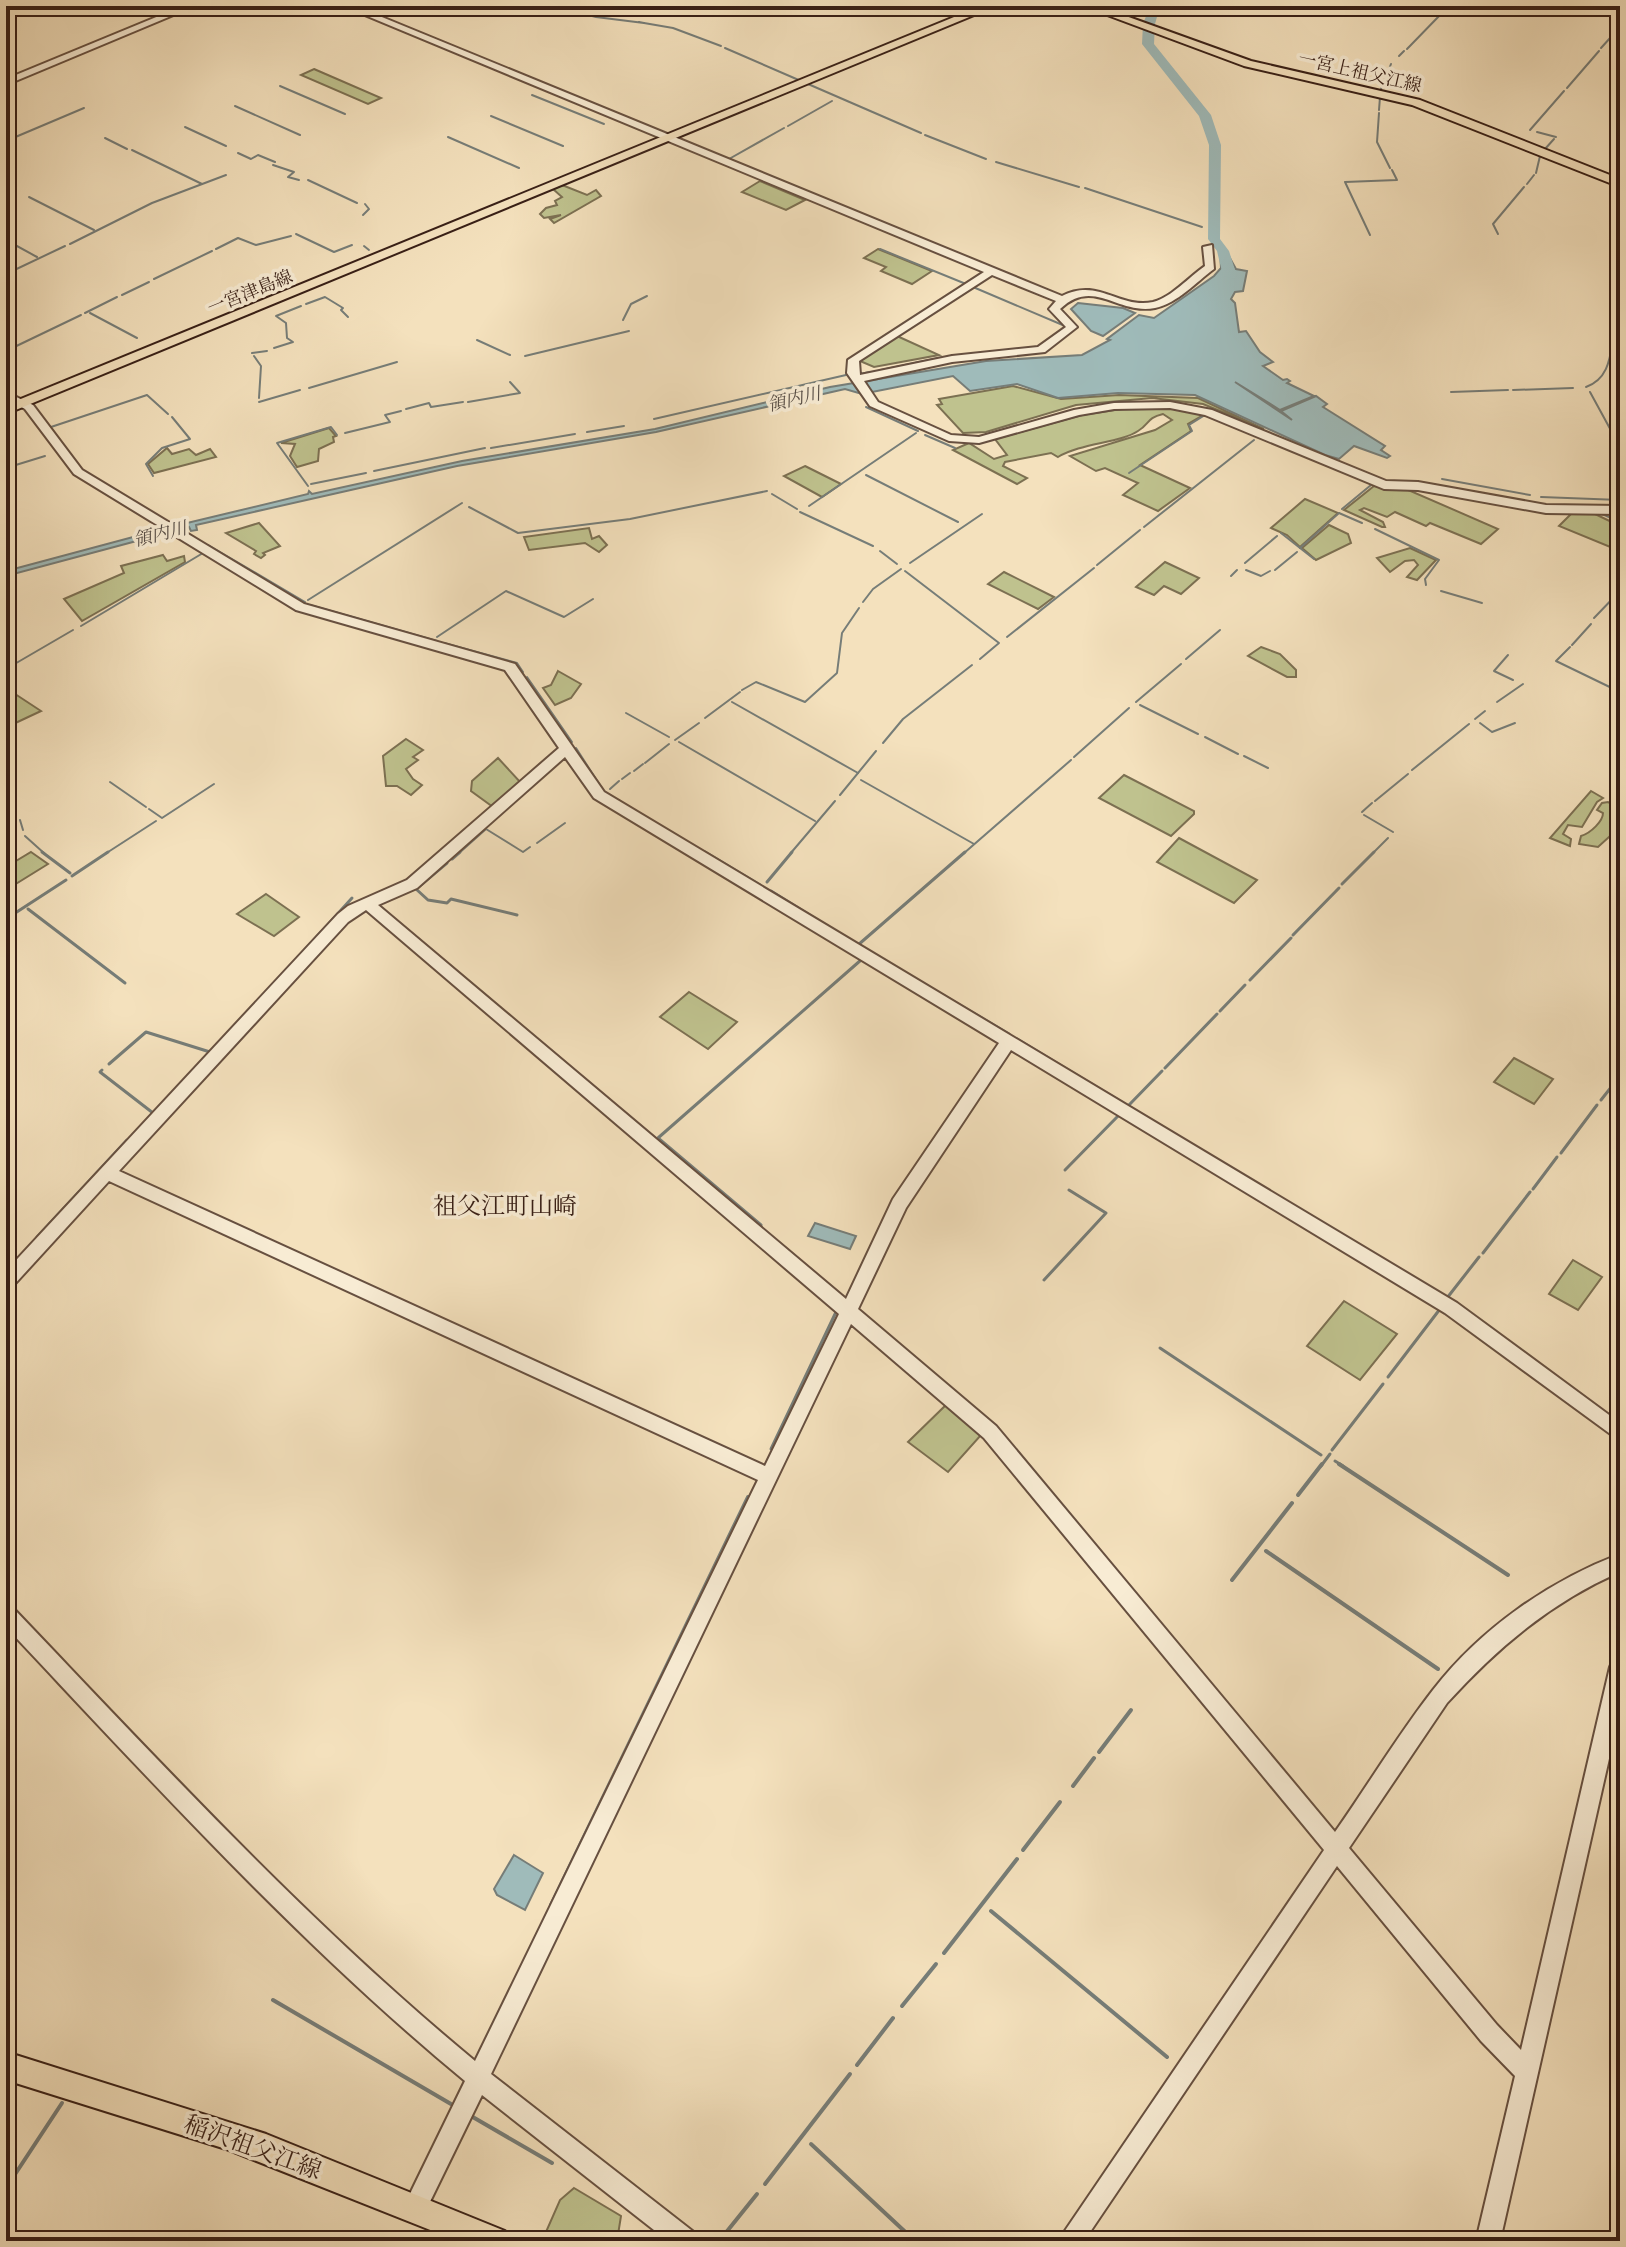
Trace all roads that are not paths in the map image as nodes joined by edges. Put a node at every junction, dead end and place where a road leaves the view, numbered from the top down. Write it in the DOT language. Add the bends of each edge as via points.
graph roads {
  1 [pos="191,6"];
  2 [pos="347,6"];
  3 [pos="991,6"];
  4 [pos="1088,6"];
  5 [pos="6,82"];
  6 [pos="668,139"];
  7 [pos="1620,183"];
  8 [pos="1208,247"];
  9 [pos="992,271"];
  10 [pos="1064,301"];
  11 [pos="861,385"];
  12 [pos="6,395"];
  13 [pos="23,403"];
  14 [pos="6,410"];
  15 [pos="1620,510"];
  16 [pos="566,749"];
  17 [pos="368,904"];
  18 [pos="1008,1042"];
  19 [pos="107,1173"];
  20 [pos="6,1282"];
  21 [pos="850,1311"];
  22 [pos="1620,1433"];
  23 [pos="770,1477"];
  24 [pos="1620,1563"];
  25 [pos="6,1614"];
  26 [pos="1620,1667"];
  27 [pos="1336,1847"];
  28 [pos="6,2066"];
  29 [pos="1527,2072"];
  30 [pos="480,2079"];
  31 [pos="415,2208"];
  32 [pos="495,2241"];
  33 [pos="687,2241"];
  34 [pos="1070,2241"];
  35 [pos="1488,2241"];
  1 -- 5 [label="street"];
  2 -- 6 [label="street"];
  3 -- 6 [label="main road, 一宮津島線"];
  4 -- 7 [label="main road, 一宮上祖父江線" via="1248,64 1416,102"];
  6 -- 9 [label="street"];
  6 -- 13 [label="main road, 一宮津島線"];
  8 -- 10 [label="street" via="1210,267 1158,304 1088,291"];
  9 -- 10 [label="street"];
  9 -- 11 [label="street" via="854,360 853,373"];
  10 -- 11 [label="street" via="1054,312 1072,327 1041,350 952,359"];
  11 -- 15 [label="street" via="874,404 940,435 968,440 1114,406 1190,407 1384,485 1546,509"];
  12 -- 13 [label="street"];
  13 -- 14 [label="main road, 一宮津島線"];
  13 -- 16 [label="street" via="78,472 306,610 510,667"];
  16 -- 17 [label="street" via="412,884"];
  16 -- 18 [label="street" via="599,795"];
  17 -- 19 [label="street" via="343,918"];
  17 -- 21 [label="street"];
  18 -- 21 [label="street" via="899,1204"];
  18 -- 22 [label="street" via="1451,1308"];
  19 -- 20 [label="street"];
  19 -- 23 [label="street"];
  21 -- 23 [label="street"];
  21 -- 27 [label="street" via="990,1432"];
  23 -- 30 [label="street"];
  24 -- 27 [label="street" via="1554,1594 1470,1662 1440,1696"];
  25 -- 30 [label="street" via="260,1880 349,1967"];
  26 -- 29 [label="street"];
  27 -- 29 [label="street"];
  27 -- 34 [label="street"];
  28 -- 31 [label="main road, 稲沢祖父江線" via="102,2100 187,2122"];
  29 -- 35 [label="street"];
  30 -- 31 [label="street"];
  30 -- 33 [label="street"];
  31 -- 32 [label="main road, 稲沢祖父江線"];
}
